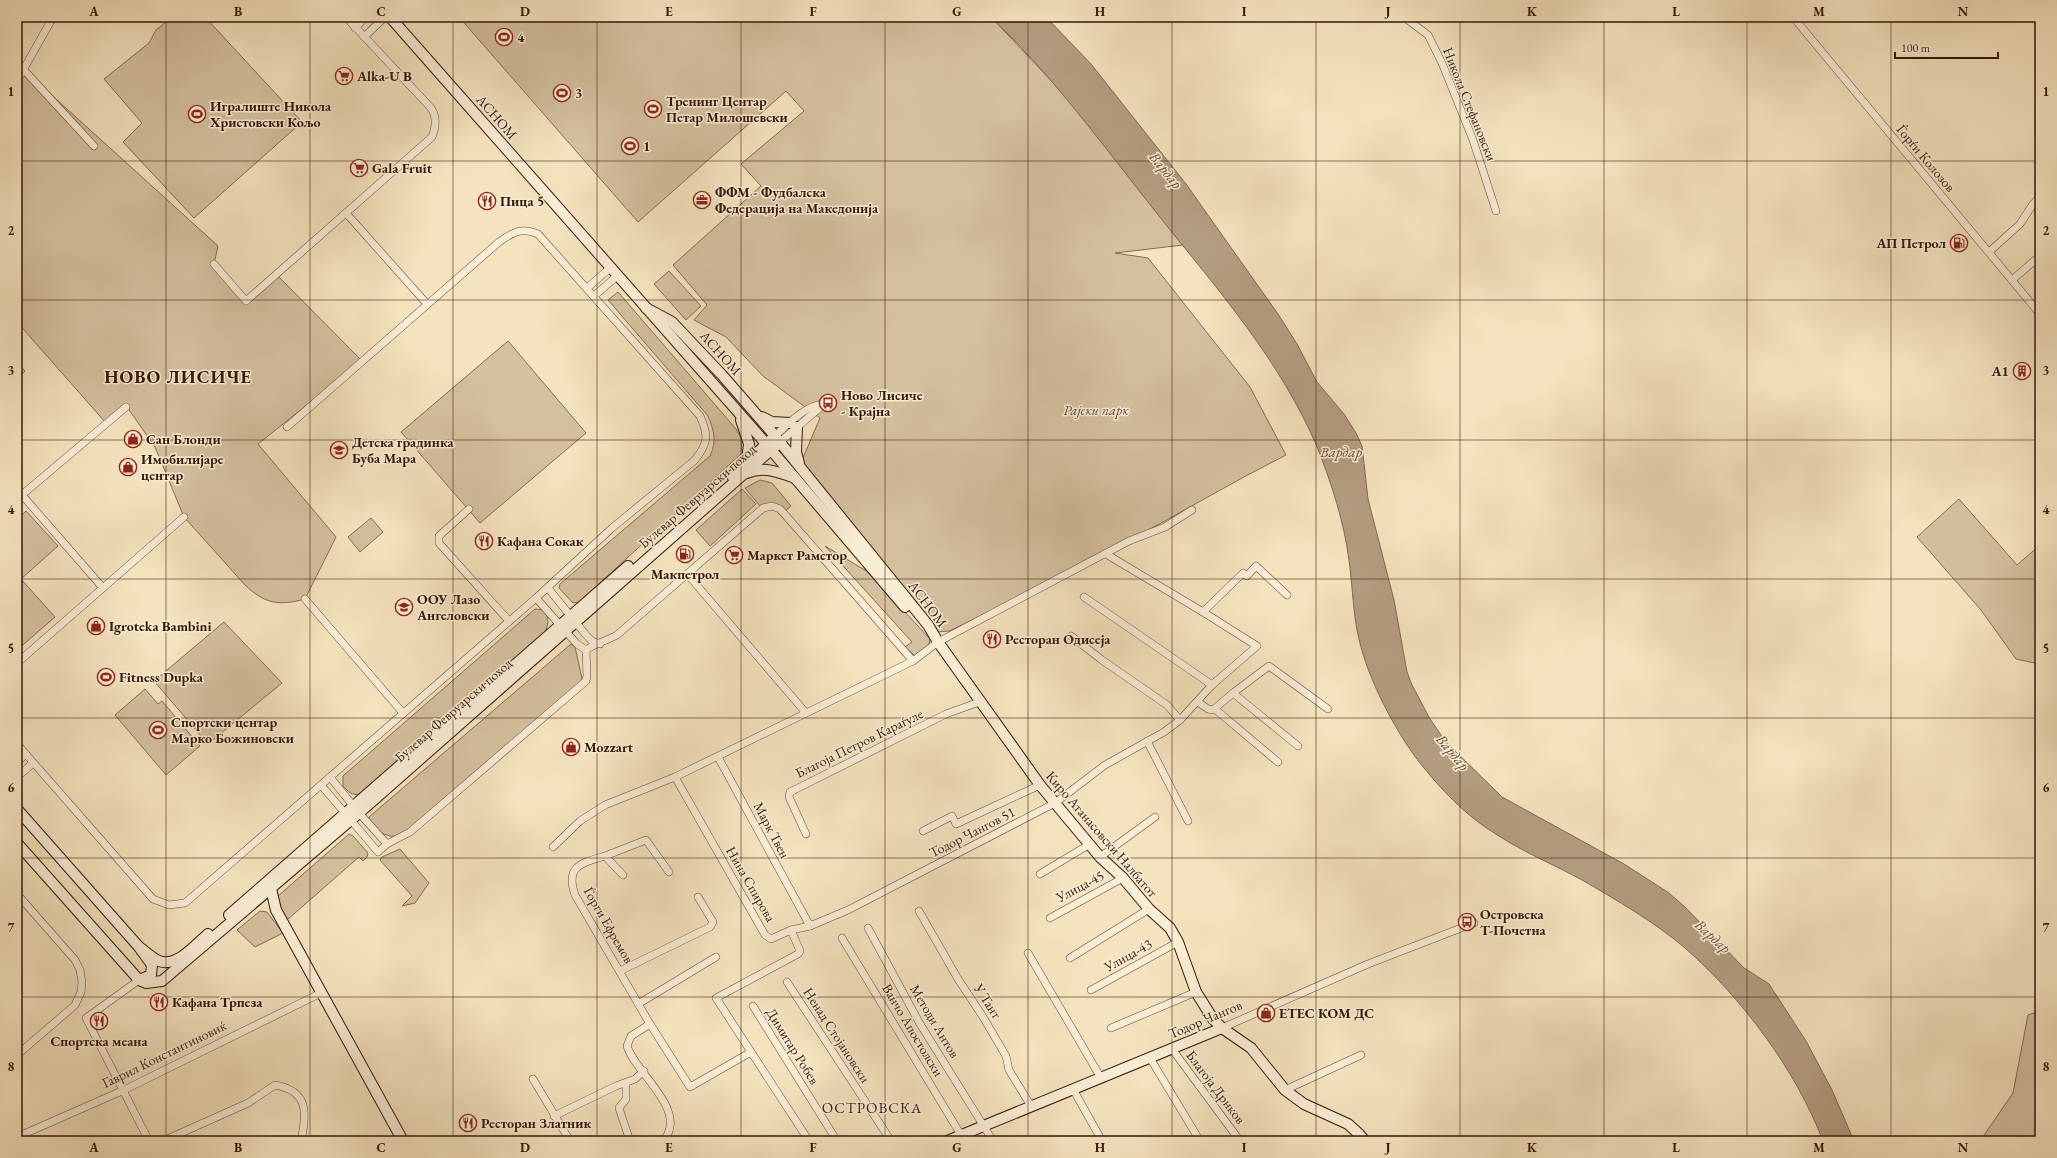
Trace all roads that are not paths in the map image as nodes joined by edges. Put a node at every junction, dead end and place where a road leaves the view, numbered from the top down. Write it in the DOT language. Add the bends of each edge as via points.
graph roads {
  1 [pos="54,17"];
  2 [pos="346,17"];
  3 [pos="366,17"];
  4 [pos="385,17"];
  5 [pos="390,17"];
  6 [pos="1404,17"];
  7 [pos="1793,17"];
  8 [pos="355,28"];
  9 [pos="364,37"];
  10 [pos="24,70"];
  11 [pos="17,81"];
  12 [pos="94,146"];
  13 [pos="2040,197"];
  14 [pos="1496,211"];
  15 [pos="346,213"];
  16 [pos="1989,252"];
  17 [pos="2040,256"];
  18 [pos="214,264"];
  19 [pos="610,268"];
  20 [pos="617,276"];
  21 [pos="2012,280"];
  22 [pos="587,288"];
  23 [pos="594,296"];
  24 [pos="427,304"];
  25 [pos="646,308"];
  26 [pos="2040,314"];
  27 [pos="126,407"];
  28 [pos="736,411"];
  29 [pos="756,412"];
  30 [pos="793,425"];
  31 [pos="287,427"];
  32 [pos="777,440"];
  33 [pos="769,447"];
  34 [pos="748,461"];
  35 [pos="801,469"];
  36 [pos="741,476"];
  37 [pos="796,478"];
  38 [pos="19,497"];
  39 [pos="469,509"];
  40 [pos="1192,510"];
  41 [pos="184,517"];
  42 [pos="1106,554"];
  43 [pos="688,575"];
  44 [pos="103,588"];
  45 [pos="548,588"];
  46 [pos="1287,595"];
  47 [pos="1084,597"];
  48 [pos="536,598"];
  49 [pos="305,599"];
  50 [pos="1203,612"];
  51 [pos="573,619"];
  52 [pos="509,621"];
  53 [pos="563,628"];
  54 [pos="1070,636"];
  55 [pos="938,642"];
  56 [pos="602,644"];
  57 [pos="586,650"];
  58 [pos="913,661"];
  59 [pos="17,663"];
  60 [pos="1212,685"];
  61 [pos="1233,693"];
  62 [pos="982,701"];
  63 [pos="1198,702"];
  64 [pos="1215,709"];
  65 [pos="1328,709"];
  66 [pos="806,713"];
  67 [pos="403,714"];
  68 [pos="1180,720"];
  69 [pos="1147,741"];
  70 [pos="17,744"];
  71 [pos="1298,746"];
  72 [pos="26,754"];
  73 [pos="718,757"];
  74 [pos="17,762"];
  75 [pos="1278,762"];
  76 [pos="33,763"];
  77 [pos="17,777"];
  78 [pos="330,777"];
  79 [pos="675,777"];
  80 [pos="321,785"];
  81 [pos="1040,785"];
  82 [pos="1055,803"];
  83 [pos="17,809"];
  84 [pos="356,810"];
  85 [pos="348,817"];
  86 [pos="1155,817"];
  87 [pos="1188,820"];
  88 [pos="923,831"];
  89 [pos="806,834"];
  90 [pos="17,843"];
  91 [pos="387,844"];
  92 [pos="1090,844"];
  93 [pos="553,848"];
  94 [pos="605,856"];
  95 [pos="1100,857"];
  96 [pos="669,872"];
  97 [pos="1040,874"];
  98 [pos="622,875"];
  99 [pos="1123,878"];
  100 [pos="271,889"];
  101 [pos="17,894"];
  102 [pos="698,897"];
  103 [pos="255,902"];
  104 [pos="1149,909"];
  105 [pos="276,910"];
  106 [pos="919,911"];
  107 [pos="1050,918"];
  108 [pos="1474,923"];
  109 [pos="810,926"];
  110 [pos="868,928"];
  111 [pos="791,930"];
  112 [pos="842,938"];
  113 [pos="1178,942"];
  114 [pos="139,947"];
  115 [pos="1028,953"];
  116 [pos="716,957"];
  117 [pos="1070,958"];
  118 [pos="620,971"];
  119 [pos="139,980"];
  120 [pos="787,982"];
  121 [pos="1091,990"];
  122 [pos="1196,992"];
  123 [pos="321,993"];
  124 [pos="638,1004"];
  125 [pos="753,1006"];
  126 [pos="650,1024"];
  127 [pos="1111,1028"];
  128 [pos="1222,1028"];
  129 [pos="1172,1048"];
  130 [pos="751,1052"];
  131 [pos="17,1055"];
  132 [pos="1361,1055"];
  133 [pos="1150,1058"];
  134 [pos="644,1072"];
  135 [pos="1101,1078"];
  136 [pos="533,1079"];
  137 [pos="626,1083"];
  138 [pos="1073,1089"];
  139 [pos="124,1090"];
  140 [pos="1285,1090"];
  141 [pos="1031,1106"];
  142 [pos="554,1116"];
  143 [pos="984,1126"];
  144 [pos="961,1135"];
  145 [pos="20,1138"];
  146 [pos="150,1141"];
  147 [pos="163,1141"];
  148 [pos="301,1141"];
  149 [pos="402,1141"];
  150 [pos="570,1141"];
  151 [pos="630,1141"];
  152 [pos="663,1141"];
  153 [pos="809,1141"];
  154 [pos="837,1141"];
  155 [pos="891,1141"];
  156 [pos="947,1141"];
  157 [pos="993,1141"];
  158 [pos="1102,1141"];
  159 [pos="1200,1141"];
  160 [pos="1240,1141"];
  161 [pos="1365,1141"];
  1 -- 10 [label="street"];
  2 -- 8 [label="street"];
  3 -- 8 [label="street"];
  4 -- 9 [label="street"];
  5 -- 19 [label="street, АСНОМ"];
  6 -- 14 [label="street, Никола Стефановски" via="1428,35 1442,63 1473,140"];
  7 -- 16 [label="street, Ѓорѓи Колозов"];
  8 -- 9 [label="street"];
  9 -- 15 [label="street" via="431,108 436,128 432,137"];
  10 -- 11 [label="street"];
  10 -- 12 [label="street"];
  13 -- 16 [label="street" via="2020,224"];
  15 -- 18 [label="street" via="246,301"];
  15 -- 24 [label="street"];
  16 -- 21 [label="street, Ѓорѓи Колозов"];
  17 -- 21 [label="street"];
  19 -- 20 [label="street, АСНОМ"];
  19 -- 22 [label="street"];
  20 -- 23 [label="street"];
  20 -- 25 [label="street, АСНОМ"];
  21 -- 26 [label="street, Ѓорѓи Колозов"];
  22 -- 23 [label="street"];
  22 -- 24 [label="street" via="538,234 521,230 511,233 499,242"];
  23 -- 45 [label="street" via="700,416 707,437 702,451 695,460 612,528"];
  24 -- 31 [label="street"];
  25 -- 28 [label="street, АСНОМ"];
  25 -- 29 [label="street, АСНОМ" via="672,322"];
  27 -- 38 [label="street"];
  28 -- 33 [label="street, АСНОМ"];
  28 -- 34 [label="street" via="748,437"];
  29 -- 30 [label="street" via="772,422"];
  29 -- 32 [label="street, АСНОМ"];
  30 -- 32 [label="street"];
  30 -- 35 [label="street"];
  32 -- 33 [label="street, Булевар Февруарски поход"];
  32 -- 35 [label="street, АСНОМ"];
  33 -- 34 [label="street, Булевар Февруарски поход"];
  33 -- 36 [label="street, Булевар Февруарски поход"];
  33 -- 37 [label="street, АСНОМ"];
  34 -- 51 [label="street, Булевар Февруарски поход"];
  35 -- 55 [label="street, АСНОМ" via="928,625"];
  36 -- 37 [label="street" via="756,470 779,472"];
  36 -- 51 [label="street, Булевар Февруарски поход"];
  37 -- 55 [label="street, АСНОМ" via="923,629"];
  38 -- 44 [label="street"];
  39 -- 52 [label="street" via="439,536 439,543"];
  40 -- 42 [label="street" via="1164,527 1129,541"];
  41 -- 44 [label="street"];
  42 -- 50 [label="street, Тодор Чангов 51"];
  42 -- 55 [label="street"];
  43 -- 56 [label="street" via="618,635"];
  43 -- 58 [label="street" via="763,508 772,506 780,509"];
  43 -- 66 [label="street"];
  44 -- 59 [label="street"];
  45 -- 48 [label="street"];
  45 -- 51 [label="street"];
  46 -- 50 [label="street" via="1256,566 1247,576 1243,573"];
  47 -- 60 [label="street"];
  48 -- 52 [label="street"];
  48 -- 53 [label="street"];
  49 -- 67 [label="street"];
  50 -- 60 [label="street, Тодор Чангов 51" via="1257,646"];
  51 -- 53 [label="street, Булевар Февруарски поход"];
  51 -- 56 [label="street" via="592,642"];
  52 -- 67 [label="street"];
  53 -- 57 [label="street"];
  53 -- 84 [label="street, Булевар Февруарски поход"];
  54 -- 68 [label="street" via="1167,705"];
  55 -- 58 [label="street"];
  55 -- 62 [label="street, Киро Атанасовски Налбатот"];
  56 -- 57 [label="street"];
  57 -- 91 [label="street" via="586,681 429,817 410,832"];
  58 -- 66 [label="street"];
  60 -- 63 [label="street, Тодор Чангов 51"];
  61 -- 64 [label="street"];
  61 -- 65 [label="street" via="1269,666"];
  61 -- 71 [label="street"];
  62 -- 81 [label="street, Киро Атанасовски Налбатот"];
  62 -- 89 [label="street, Благоја Петров Караѓуле" via="946,714 790,792 788,797"];
  63 -- 64 [label="street" via="1209,710"];
  63 -- 68 [label="street, Тодор Чангов 51"];
  64 -- 75 [label="street"];
  66 -- 73 [label="street"];
  67 -- 78 [label="street"];
  68 -- 69 [label="street, Тодор Чангов 51"];
  69 -- 82 [label="street, Тодор Чангов 51" via="1105,765"];
  69 -- 87 [label="street"];
  70 -- 72 [label="street"];
  72 -- 74 [label="street"];
  72 -- 76 [label="street"];
  73 -- 79 [label="street"];
  73 -- 109 [label="street, Марк Твен"];
  76 -- 77 [label="street"];
  76 -- 80 [label="street" via="153,900 169,905 180,905 190,900"];
  78 -- 80 [label="street"];
  78 -- 84 [label="street"];
  79 -- 93 [label="street" via="605,806 580,821"];
  79 -- 111 [label="street, Нина Спирова" via="765,935 771,939"];
  80 -- 85 [label="street"];
  81 -- 82 [label="street, Киро Атанасовски Налбатот"];
  81 -- 88 [label="street" via="956,824 952,816"];
  82 -- 92 [label="street, Киро Атанасовски Налбатот"];
  82 -- 109 [label="street, Тодор Чангов 51" via="848,910"];
  83 -- 114 [label="street"];
  84 -- 85 [label="street, Булевар Февруарски поход"];
  84 -- 91 [label="street"];
  85 -- 91 [label="street" via="378,852"];
  85 -- 100 [label="street, Булевар Февруарски поход"];
  85 -- 114 [label="street, Булевар Февруарски поход" via="175,961 161,962"];
  86 -- 95 [label="street"];
  90 -- 119 [label="street"];
  92 -- 95 [label="street, Киро Атанасовски Налбатот"];
  92 -- 97 [label="street"];
  94 -- 96 [label="street, Ѓорги Ефремов" via="646,840"];
  94 -- 98 [label="street"];
  94 -- 118 [label="street, Ѓорги Ефремов" via="577,867 571,876 571,883 575,895"];
  95 -- 99 [label="street, Киро Атанасовски Налбатот"];
  99 -- 104 [label="street, Киро Атанасовски Налбатот"];
  99 -- 107 [label="street, Улица-45"];
  100 -- 103 [label="street, Булевар Февруарски поход"];
  100 -- 105 [label="street"];
  101 -- 131 [label="street" via="75,960 82,982 75,1005"];
  102 -- 118 [label="street" via="713,922 712,926"];
  103 -- 105 [label="street"];
  103 -- 119 [label="street, Булевар Февруарски поход" via="170,975 154,983"];
  104 -- 113 [label="street, Киро Атанасовски Налбатот" via="1170,928"];
  104 -- 117 [label="street"];
  105 -- 123 [label="street"];
  106 -- 141 [label="street, У Тант" via="1006,1056 1009,1070"];
  108 -- 128 [label="street, Тодор Чангов" via="1368,964"];
  109 -- 111 [label="street, Тодор Чангов 51"];
  110 -- 143 [label="street, Методи Антов" via="920,1024"];
  111 -- 130 [label="street, Нина Спирова" via="800,951 798,954 716,998"];
  112 -- 144 [label="street, Ванчо Апостолски"];
  113 -- 121 [label="street, Улица-43"];
  113 -- 122 [label="street, Киро Атанасовски Налбатот"];
  114 -- 119 [label="street" via="153,970 152,976"];
  115 -- 135 [label="street"];
  116 -- 124 [label="street"];
  118 -- 124 [label="street, Ѓорги Ефремов"];
  119 -- 139 [label="street" via="86,1018"];
  120 -- 155 [label="street, Ненад Стојановски"];
  122 -- 127 [label="street"];
  122 -- 128 [label="street, Киро Атанасовски Налбатот" via="1213,1019"];
  123 -- 139 [label="street, Гаврил Константиновиќ"];
  123 -- 149 [label="street"];
  124 -- 126 [label="street, Ѓорги Ефремов"];
  125 -- 154 [label="street, Димитар Робев"];
  126 -- 130 [label="street, Ѓорги Ефремов" via="690,1087"];
  126 -- 134 [label="street" via="631,1036 627,1044 627,1048"];
  128 -- 129 [label="street, Тодор Чангов"];
  128 -- 140 [label="street, Киро Атанасовски Налбатот" via="1251,1048"];
  129 -- 133 [label="street, Тодор Чангов"];
  129 -- 160 [label="street, Благоја Дрнков"];
  130 -- 153 [label="street, Нина Спирова"];
  132 -- 140 [label="street"];
  133 -- 135 [label="street, Тодор Чангов"];
  133 -- 159 [label="street"];
  134 -- 137 [label="street"];
  134 -- 152 [label="street" via="669,1113 671,1129"];
  135 -- 138 [label="street, Тодор Чангов"];
  136 -- 142 [label="street"];
  137 -- 142 [label="street"];
  137 -- 151 [label="street" via="626,1099 619,1108"];
  138 -- 141 [label="street, Тодор Чангов"];
  138 -- 158 [label="street"];
  139 -- 145 [label="street, Гаврил Константиновиќ"];
  139 -- 146 [label="street"];
  140 -- 161 [label="street, Киро Атанасовски Налбатот" via="1304,1104 1348,1124"];
  141 -- 143 [label="street, Тодор Чангов"];
  142 -- 150 [label="street"];
  143 -- 144 [label="street, Тодор Чангов"];
  143 -- 157 [label="street, Методи Антов"];
  144 -- 156 [label="street, Тодор Чангов"];
  147 -- 148 [label="street" via="248,1103 275,1085 288,1087 302,1100 305,1113"];
}
